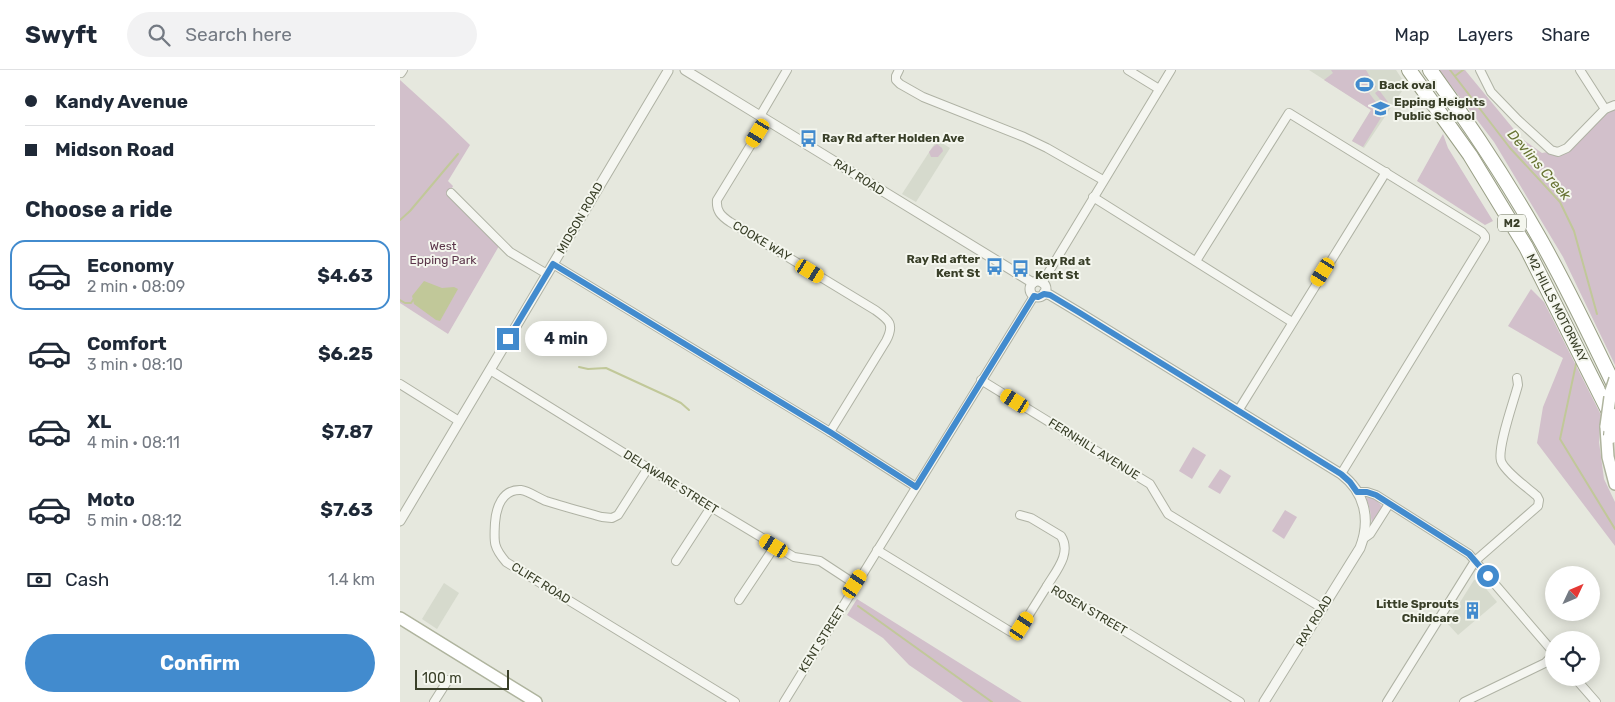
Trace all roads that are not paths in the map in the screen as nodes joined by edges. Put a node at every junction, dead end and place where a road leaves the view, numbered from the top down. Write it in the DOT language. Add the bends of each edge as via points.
graph roads {
  1 [pos="671,70"];
  2 [pos="685,70"];
  3 [pos="787,70"];
  4 [pos="899,70"];
  5 [pos="1128,70"];
  6 [pos="1171,70"];
  7 [pos="1409,70"];
  8 [pos="1430,70"];
  9 [pos="1480,70"];
  10 [pos="1580,70"];
  11 [pos="1158,89"];
  12 [pos="1615,105"];
  13 [pos="1606,109"];
  14 [pos="763,118"];
  15 [pos="1386,172"];
  16 [pos="1103,180"];
  17 [pos="451,193"];
  18 [pos="1093,197"];
  19 [pos="1196,260"];
  20 [pos="553,264"];
  21 [pos="547,274"];
  22 [pos="1037,283"];
  23 [pos="1044,294"];
  24 [pos="1034,296"];
  25 [pos="1292,322"];
  26 [pos="490,370"];
  27 [pos="1517,378"];
  28 [pos="1615,378"];
  29 [pos="982,380"];
  30 [pos="400,384"];
  31 [pos="1615,387"];
  32 [pos="1615,400"];
  33 [pos="1238,410"];
  34 [pos="459,421"];
  35 [pos="830,432"];
  36 [pos="1610,433"];
  37 [pos="648,468"];
  38 [pos="1341,474"];
  39 [pos="1615,484"];
  40 [pos="916,487"];
  41 [pos="1357,492"];
  42 [pos="1389,504"];
  43 [pos="711,507"];
  44 [pos="1020,515"];
  45 [pos="400,521"];
  46 [pos="1363,539"];
  47 [pos="774,546"];
  48 [pos="877,550"];
  49 [pos="676,561"];
  50 [pos="1475,561"];
  51 [pos="855,584"];
  52 [pos="1047,586"];
  53 [pos="739,600"];
  54 [pos="1322,608"];
  55 [pos="400,618"];
  56 [pos="1545,643"];
  57 [pos="1545,663"];
  58 [pos="448,680"];
  59 [pos="1582,686"];
  60 [pos="434,702"];
  61 [pos="536,702"];
  62 [pos="734,702"];
  63 [pos="784,702"];
  64 [pos="1240,702"];
  65 [pos="1264,702"];
  66 [pos="1387,702"];
  67 [pos="1464,702"];
  68 [pos="1596,702"];
  1 -- 20 [label="street, MIDSON ROAD"];
  2 -- 14 [label="street, RAY ROAD"];
  3 -- 14 [label="street"];
  4 -- 16 [label="street" via="896,80 923,97 1024,137"];
  5 -- 11 [label="street"];
  6 -- 11 [label="street"];
  7 -- 36 [label="highway, M2 HILLS MOTORWAY / M2" via="1462,143 1526,247"];
  8 -- 31 [label="highway, M2 HILLS MOTORWAY / M2" via="1480,140 1536,232"];
  9 -- 13 [label="street" via="1491,92 1551,150 1558,152 1567,148"];
  10 -- 13 [label="street"];
  11 -- 16 [label="street"];
  12 -- 13 [label="street"];
  14 -- 22 [label="street, RAY ROAD"];
  14 -- 35 [label="street, COOKE WAY" via="717,200 716,206 722,217 875,310 891,325 890,334"];
  15 -- 19 [label="street" via="1289,113"];
  15 -- 25 [label="street"];
  15 -- 38 [label="street" via="1482,232 1485,239"];
  16 -- 18 [label="street"];
  17 -- 21 [label="street" via="510,252"];
  18 -- 19 [label="street"];
  18 -- 22 [label="street"];
  19 -- 25 [label="street"];
  20 -- 21 [label="street, MIDSON ROAD"];
  20 -- 35 [label="street"];
  21 -- 26 [label="street, MIDSON ROAD"];
  22 -- 23 [label="street" via="1045,286"];
  22 -- 24 [label="street" via="1030,290"];
  23 -- 24 [label="street"];
  23 -- 33 [label="street, RAY ROAD"];
  24 -- 29 [label="street, KENT STREET"];
  25 -- 33 [label="street"];
  26 -- 34 [label="street, MIDSON ROAD"];
  26 -- 37 [label="street, DELAWARE STREET"];
  27 -- 50 [label="street" via="1501,461 1537,496 1539,503"];
  28 -- 36 [label="main road, bridge" via="1610,397"];
  29 -- 40 [label="street, KENT STREET"];
  29 -- 54 [label="street, FERNHILL AVENUE" via="1150,484 1168,514"];
  30 -- 34 [label="street"];
  32 -- 36 [label="highway, bridge"];
  33 -- 38 [label="street, RAY ROAD"];
  34 -- 45 [label="street, MIDSON ROAD"];
  35 -- 40 [label="street"];
  36 -- 39 [label="main road" via="1608,456"];
  37 -- 43 [label="street, DELAWARE STREET"];
  37 -- 62 [label="street, CLIFF ROAD" via="618,515 612,518 521,490 509,493 502,498 498,508 494,542 497,552 506,562"];
  38 -- 41 [label="street, RAY ROAD"];
  40 -- 48 [label="street, KENT STREET"];
  41 -- 42 [label="street" via="1372,493"];
  41 -- 46 [label="street, RAY ROAD" via="1364,506 1366,521"];
  42 -- 46 [label="street, RAY ROAD" via="1370,534"];
  42 -- 50 [label="street" via="1469,554"];
  43 -- 47 [label="street, DELAWARE STREET"];
  43 -- 49 [label="street"];
  44 -- 52 [label="street" via="1031,518 1063,540 1064,557"];
  46 -- 54 [label="street, RAY ROAD"];
  47 -- 51 [label="street, DELAWARE STREET" via="794,557 820,561"];
  47 -- 53 [label="street"];
  48 -- 51 [label="street, KENT STREET"];
  48 -- 52 [label="street, ROSEN STREET" via="1011,632 1017,632 1022,626"];
  50 -- 56 [label="street"];
  50 -- 66 [label="street"];
  51 -- 63 [label="street, KENT STREET"];
  52 -- 64 [label="street, ROSEN STREET"];
  54 -- 65 [label="street, RAY ROAD"];
  55 -- 61 [label="main road"];
  57 -- 67 [label="street"];
  58 -- 60 [label="street"];
  59 -- 68 [label="street"];
}
